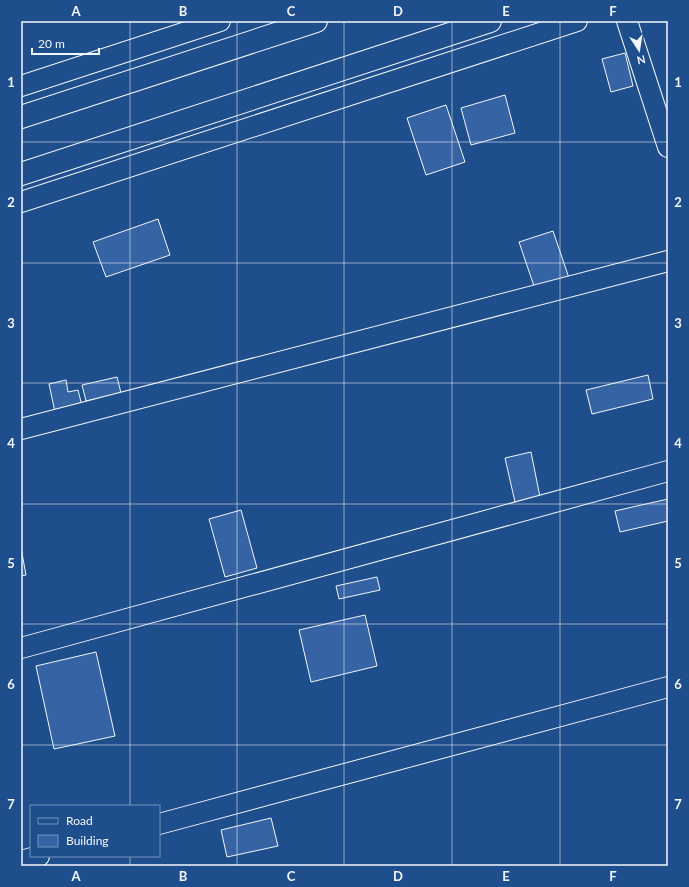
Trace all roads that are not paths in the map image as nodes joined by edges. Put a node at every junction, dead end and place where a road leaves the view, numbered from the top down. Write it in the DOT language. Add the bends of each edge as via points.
graph roads {
  1 [pos="220,21"];
  2 [pos="316,21"];
  3 [pos="490,21"];
  4 [pos="577,21"];
  5 [pos="627,21"];
  6 [pos="21,86"];
  7 [pos="21,117"];
  8 [pos="668,148"];
  9 [pos="21,174"];
  10 [pos="21,202"];
  11 [pos="668,260"];
  12 [pos="21,429"];
  13 [pos="668,471"];
  14 [pos="21,648"];
  15 [pos="668,687"];
  16 [pos="160,824"];
  17 [pos="35,857"];
  18 [pos="21,861"];
  1 -- 6 [label="street"];
  2 -- 7 [label="main road"];
  3 -- 9 [label="main road"];
  4 -- 10 [label="street"];
  5 -- 8 [label="street"];
  11 -- 12 [label="street"];
  13 -- 14 [label="street"];
  15 -- 16 [label="street"];
  17 -- 18 [label="street"];
}
